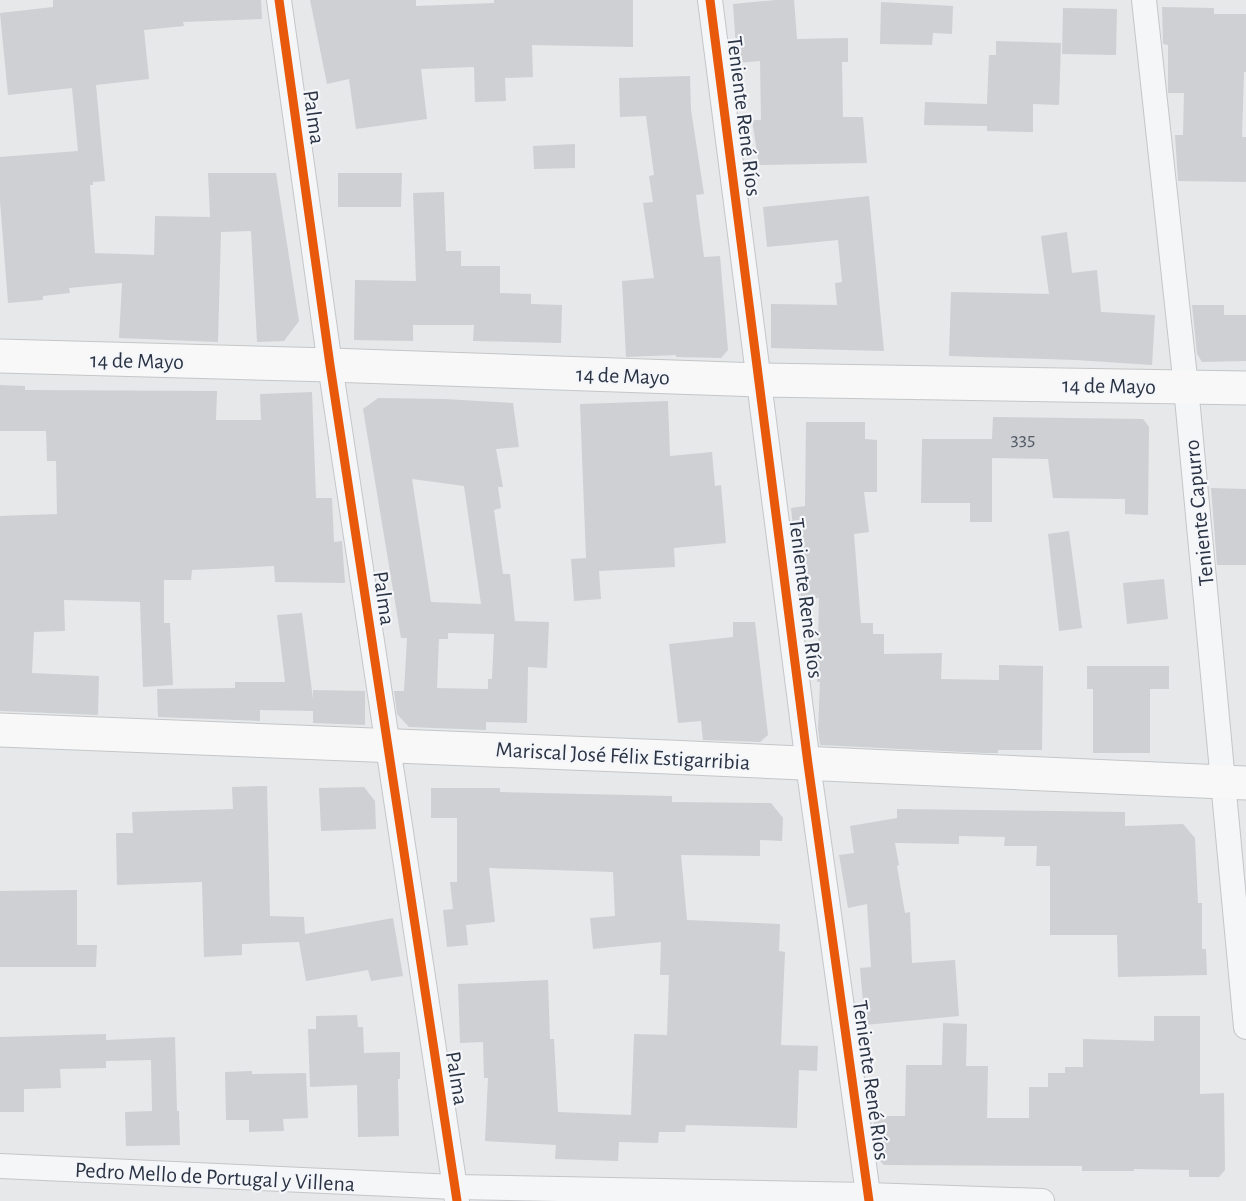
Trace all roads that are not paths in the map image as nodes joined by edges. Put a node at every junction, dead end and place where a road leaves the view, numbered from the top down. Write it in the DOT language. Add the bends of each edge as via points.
graph roads {
  1 [pos="279,0"];
  2 [pos="710,0"];
  3 [pos="1144,0"];
  4 [pos="0,356"];
  5 [pos="330,365"];
  6 [pos="760,380"];
  7 [pos="1186,387"];
  8 [pos="1246,388"];
  9 [pos="0,730"];
  10 [pos="387,743"];
  11 [pos="808,764"];
  12 [pos="1235,782"];
  13 [pos="1246,1027"];
  14 [pos="0,1166"];
  15 [pos="456,1194"];
  16 [pos="869,1198"];
  17 [pos="1042,1201"];
  1 -- 5 [label="street, Palma"];
  2 -- 6 [label="street, Teniente René Ríos"];
  3 -- 7 [label="street, Teniente Capurro"];
  4 -- 5 [label="main road, 14 de Mayo"];
  5 -- 6 [label="main road, 14 de Mayo"];
  5 -- 10 [label="street, Palma"];
  6 -- 7 [label="main road, 14 de Mayo"];
  6 -- 11 [label="street, Teniente René Ríos"];
  7 -- 8 [label="main road, 14 de Mayo"];
  7 -- 12 [label="street, Teniente Capurro"];
  9 -- 10 [label="main road, Mariscal José Félix Estigarribia"];
  10 -- 11 [label="main road, Mariscal José Félix Estigarribia"];
  10 -- 15 [label="street, Palma"];
  11 -- 12 [label="main road, Mariscal José Félix Estigarribia"];
  11 -- 16 [label="street, Teniente René Ríos"];
  12 -- 13 [label="street, Teniente Capurro"];
  14 -- 15 [label="street, Pedro Mello de Portugal y Villena"];
  15 -- 16 [label="street, Pedro Mello de Portugal y Villena"];
  16 -- 17 [label="street, Pedro Mello de Portugal y Villena"];
}
